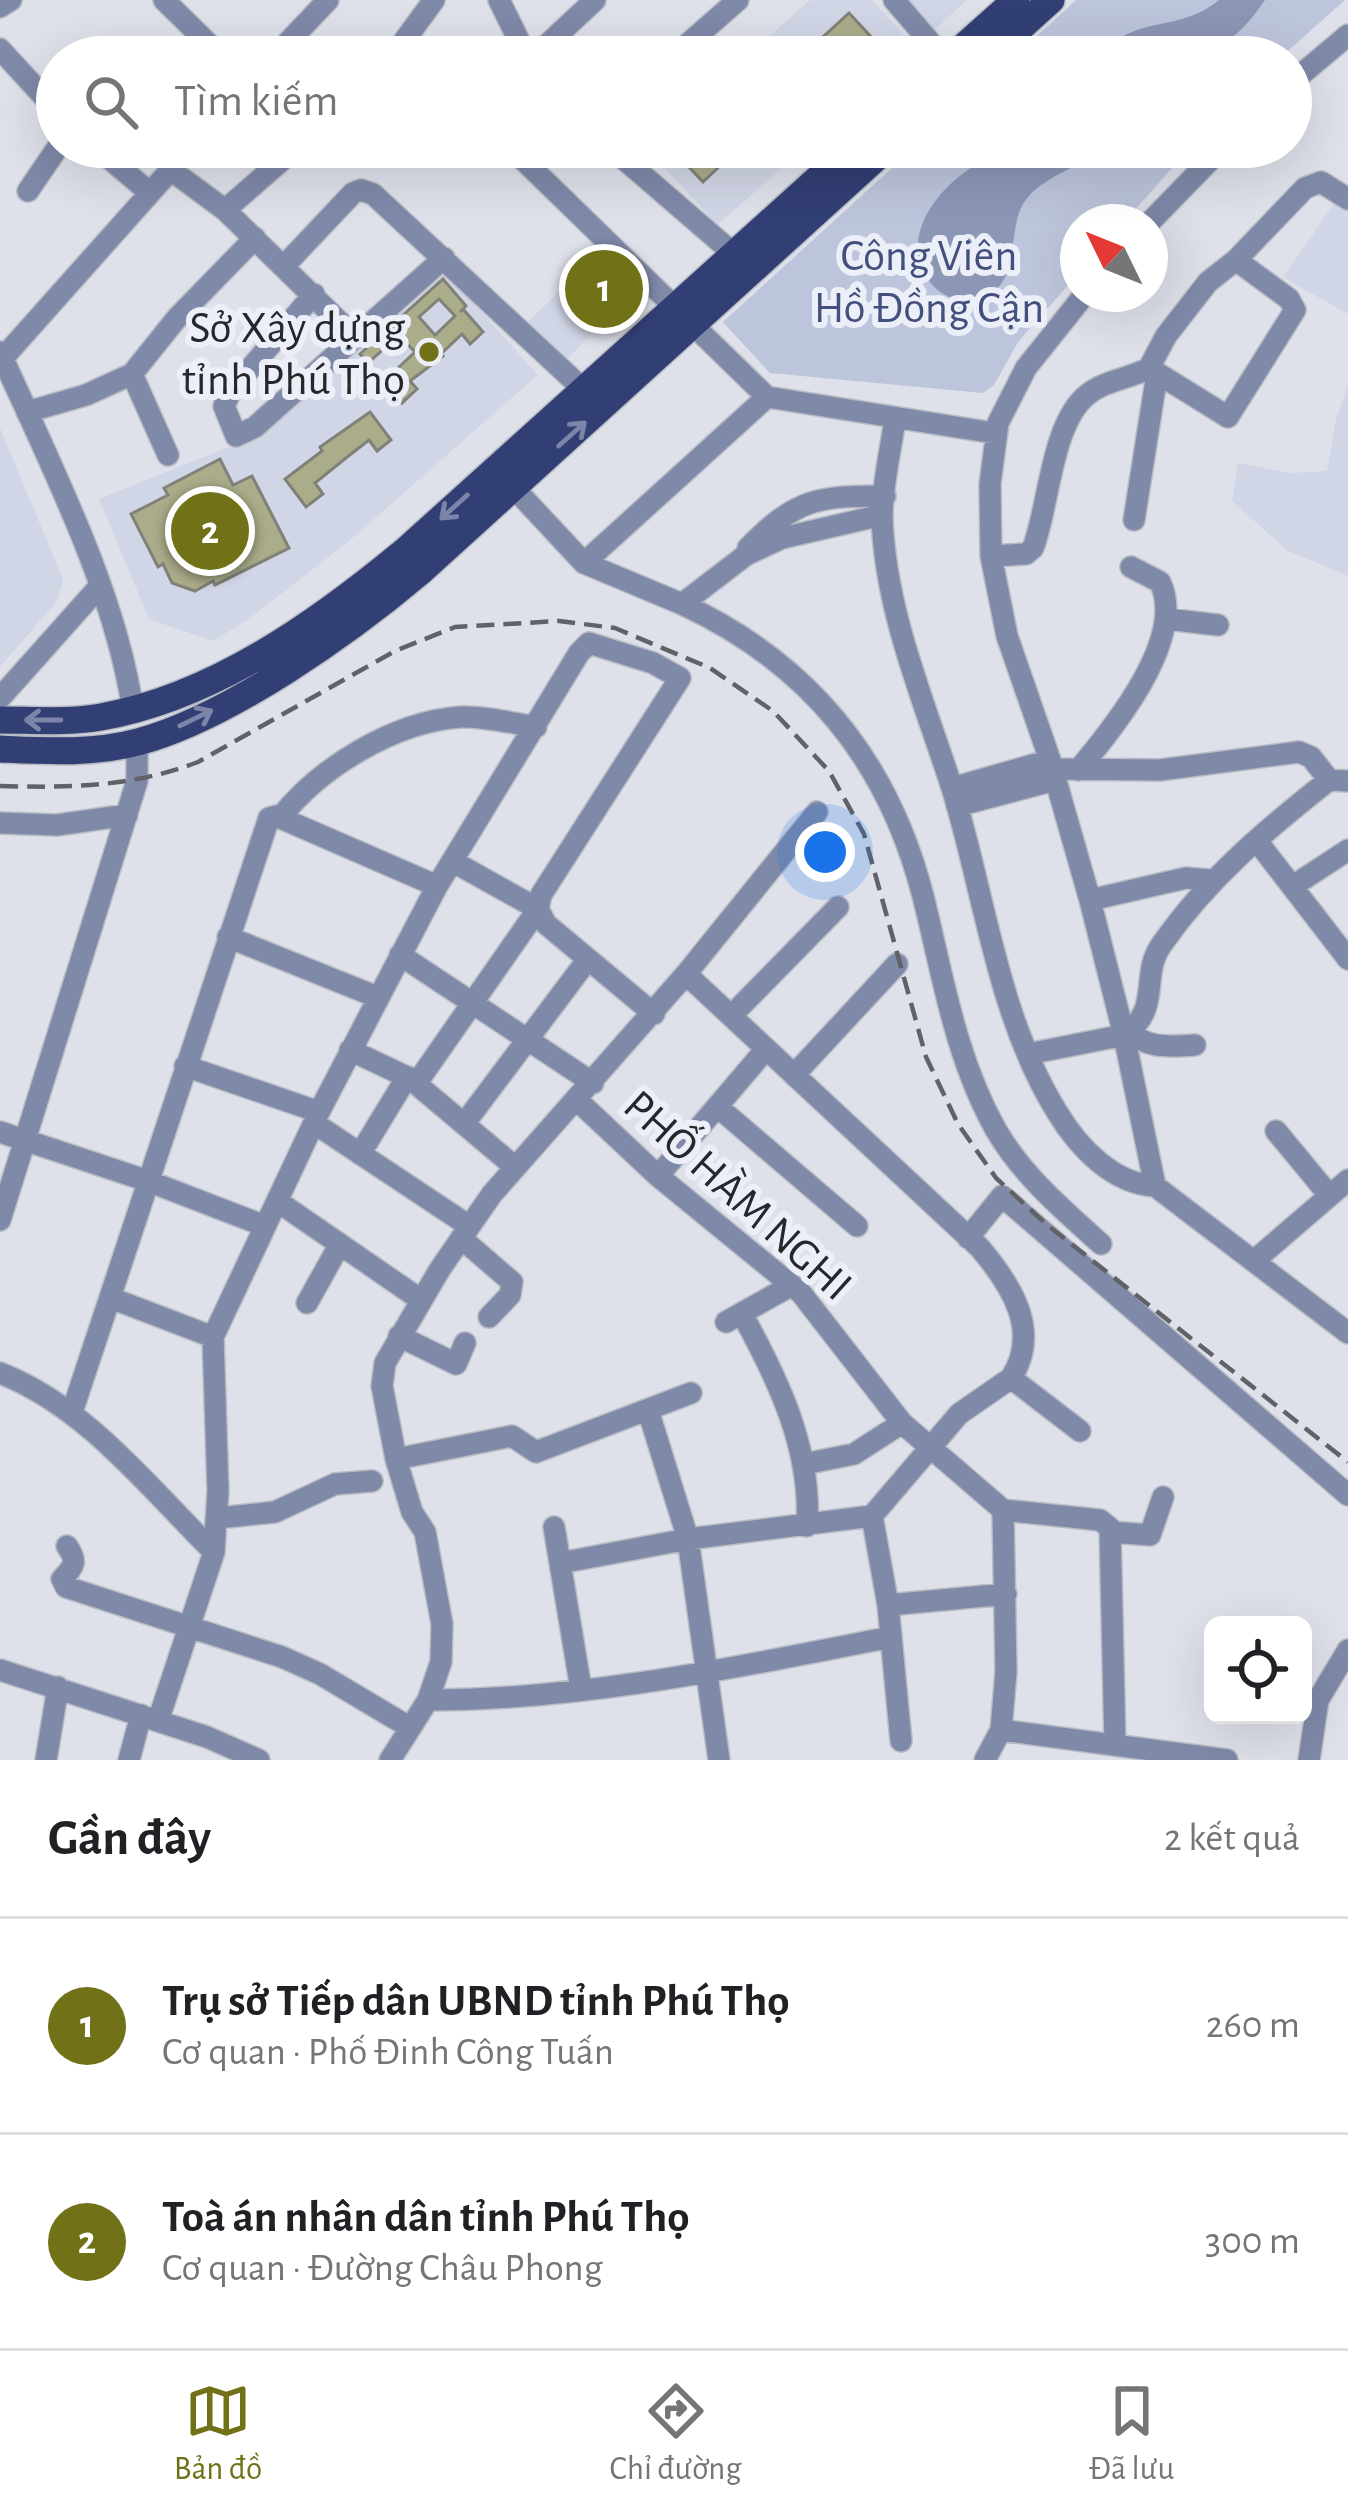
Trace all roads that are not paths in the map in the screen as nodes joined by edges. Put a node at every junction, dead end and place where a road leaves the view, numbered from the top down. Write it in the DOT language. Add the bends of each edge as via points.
graph roads {
  1 [pos="328,0"];
  2 [pos="434,0"];
  3 [pos="499,0"];
  4 [pos="596,0"];
  5 [pos="738,0"];
  6 [pos="894,0"];
  7 [pos="1016,0"];
  8 [pos="1051,0"];
  9 [pos="170,3"];
  10 [pos="1348,35"];
  11 [pos="202,36"];
  12 [pos="294,36"];
  13 [pos="413,36"];
  14 [pos="519,36"];
  15 [pos="554,36"];
  16 [pos="697,36"];
  17 [pos="928,36"];
  18 [pos="973,36"];
  19 [pos="1011,36"];
  20 [pos="0,49"];
  21 [pos="1312,65"];
  22 [pos="36,88"];
  23 [pos="43,168"];
  24 [pos="121,168"];
  25 [pos="273,168"];
  26 [pos="531,168"];
  27 [pos="634,168"];
  28 [pos="830,168"];
  29 [pos="863,168"];
  30 [pos="1203,168"];
  31 [pos="171,170"];
  32 [pos="28,190"];
  33 [pos="150,193"];
  34 [pos="1348,199"];
  35 [pos="1168,204"];
  36 [pos="225,210"];
  37 [pos="255,238"];
  38 [pos="734,254"];
  39 [pos="444,258"];
  40 [pos="1236,260"];
  41 [pos="284,266"];
  42 [pos="314,294"];
  43 [pos="1071,312"];
  44 [pos="683,317"];
  45 [pos="356,338"];
  46 [pos="1,355"];
  47 [pos="1153,371"];
  48 [pos="132,374"];
  49 [pos="584,390"];
  50 [pos="767,397"];
  51 [pos="27,412"];
  52 [pos="896,418"];
  53 [pos="994,434"];
  54 [pos="168,455"];
  55 [pos="513,487"];
  56 [pos="884,506"];
  57 [pos="1134,520"];
  58 [pos="991,556"];
  59 [pos="412,562"];
  60 [pos="584,563"];
  61 [pos="1131,567"];
  62 [pos="99,587"];
  63 [pos="682,604"];
  64 [pos="1167,619"];
  65 [pos="1218,626"];
  66 [pos="0,698"];
  67 [pos="133,710"];
  68 [pos="0,720"];
  69 [pos="536,727"];
  70 [pos="136,742"];
  71 [pos="0,749"];
  72 [pos="1053,770"];
  73 [pos="1078,770"];
  74 [pos="1338,781"];
  75 [pos="954,797"];
  76 [pos="817,812"];
  77 [pos="127,815"];
  78 [pos="280,818"];
  79 [pos="0,823"];
  80 [pos="1257,841"];
  81 [pos="1348,850"];
  82 [pos="452,861"];
  83 [pos="1210,880"];
  84 [pos="436,886"];
  85 [pos="1294,886"];
  86 [pos="1090,900"];
  87 [pos="838,908"];
  88 [pos="538,909"];
  89 [pos="228,937"];
  90 [pos="400,956"];
  91 [pos="588,959"];
  92 [pos="1348,959"];
  93 [pos="897,964"];
  94 [pos="686,974"];
  95 [pos="377,998"];
  96 [pos="472,1001"];
  97 [pos="654,1014"];
  98 [pos="731,1016"];
  99 [pos="1127,1033"];
  100 [pos="527,1037"];
  101 [pos="1196,1045"];
  102 [pos="766,1049"];
  103 [pos="350,1050"];
  104 [pos="1028,1054"];
  105 [pos="185,1066"];
  106 [pos="794,1075"];
  107 [pos="412,1080"];
  108 [pos="585,1092"];
  109 [pos="719,1108"];
  110 [pos="316,1118"];
  111 [pos="464,1124"];
  112 [pos="0,1132"];
  113 [pos="1276,1132"];
  114 [pos="28,1139"];
  115 [pos="360,1154"];
  116 [pos="515,1167"];
  117 [pos="658,1176"];
  118 [pos="1348,1180"];
  119 [pos="148,1181"];
  120 [pos="1155,1186"];
  121 [pos="1329,1196"];
  122 [pos="277,1201"];
  123 [pos="0,1220"];
  124 [pos="265,1226"];
  125 [pos="857,1226"];
  126 [pos="465,1232"];
  127 [pos="968,1238"];
  128 [pos="340,1244"];
  129 [pos="1101,1244"];
  130 [pos="1255,1260"];
  131 [pos="792,1285"];
  132 [pos="111,1298"];
  133 [pos="422,1300"];
  134 [pos="308,1303"];
  135 [pos="489,1318"];
  136 [pos="1348,1333"];
  137 [pos="399,1336"];
  138 [pos="214,1337"];
  139 [pos="465,1343"];
  140 [pos="0,1373"];
  141 [pos="1011,1378"];
  142 [pos="691,1393"];
  143 [pos="648,1410"];
  144 [pos="71,1412"];
  145 [pos="902,1424"];
  146 [pos="1080,1432"];
  147 [pos="929,1445"];
  148 [pos="396,1459"];
  149 [pos="804,1464"];
  150 [pos="372,1481"];
  151 [pos="218,1491"];
  152 [pos="1348,1495"];
  153 [pos="1163,1497"];
  154 [pos="170,1509"];
  155 [pos="1003,1510"];
  156 [pos="872,1516"];
  157 [pos="218,1519"];
  158 [pos="807,1526"];
  159 [pos="554,1527"];
  160 [pos="1111,1532"];
  161 [pos="688,1539"];
  162 [pos="68,1546"];
  163 [pos="214,1552"];
  164 [pos="560,1563"];
  165 [pos="1006,1594"];
  166 [pos="888,1605"];
  167 [pos="190,1628"];
  168 [pos="891,1637"];
  169 [pos="1346,1658"];
  170 [pos="0,1670"];
  171 [pos="705,1673"];
  172 [pos="58,1687"];
  173 [pos="580,1689"];
  174 [pos="428,1700"];
  175 [pos="149,1718"];
  176 [pos="409,1727"];
  177 [pos="1001,1730"];
  178 [pos="207,1737"];
  179 [pos="901,1742"];
  180 [pos="1063,1749"];
  181 [pos="1124,1751"];
  182 [pos="46,1760"];
  183 [pos="129,1760"];
  184 [pos="202,1760"];
  185 [pos="259,1760"];
  186 [pos="390,1760"];
  187 [pos="719,1760"];
  188 [pos="985,1760"];
  189 [pos="1227,1760"];
  190 [pos="1309,1760"];
  1 -- 12 [label="street"];
  2 -- 13 [label="street"];
  3 -- 14 [label="street"];
  4 -- 15 [label="street"];
  5 -- 16 [label="street"];
  6 -- 17 [label="street"];
  7 -- 18 [label="main road"];
  8 -- 19 [label="main road"];
  9 -- 11 [label="street"];
  10 -- 21 [label="street"];
  20 -- 22 [label="street"];
  23 -- 32 [label="street"];
  24 -- 33 [label="street"];
  25 -- 36 [label="street"];
  26 -- 44 [label="street"];
  27 -- 38 [label="street"];
  28 -- 38 [label="main road"];
  29 -- 44 [label="main road"];
  30 -- 35 [label="street"];
  31 -- 33 [label="street"];
  31 -- 36 [label="street"];
  33 -- 46 [label="street"];
  34 -- 40 [label="street" via="1315,182"];
  36 -- 37 [label="street"];
  37 -- 41 [label="street"];
  37 -- 48 [label="street"];
  38 -- 44 [label="main road"];
  39 -- 41 [label="street" via="361,190"];
  39 -- 45 [label="street"];
  39 -- 49 [label="street"];
  40 -- 47 [label="street" via="1190,302"];
  40 -- 47 [label="street" via="1295,310 1228,417"];
  41 -- 42 [label="street"];
  42 -- 45 [label="street"];
  42 -- 45 [label="street" via="231,391 224,406 236,436"];
  43 -- 53 [label="street" via="1026,368"];
  44 -- 49 [label="main road"];
  44 -- 50 [label="street"];
  55 -- 44 [label="main road, one-way"];
  46 -- 51 [label="street"];
  47 -- 57 [label="street"];
  47 -- 58 [label="street" via="1102,385 1080,402 1033,548"];
  48 -- 51 [label="street"];
  48 -- 54 [label="street"];
  49 -- 59 [label="main road, one-way"];
  50 -- 52 [label="street"];
  50 -- 60 [label="street"];
  51 -- 62 [label="street"];
  52 -- 53 [label="street"];
  52 -- 56 [label="street"];
  53 -- 58 [label="street"];
  55 -- 59 [label="main road"];
  55 -- 60 [label="street"];
  56 -- 63 [label="street" via="829,496 811,501"];
  56 -- 75 [label="street" via="908,657"];
  58 -- 72 [label="street" via="1007,636"];
  59 -- 67 [label="main road" via="186,692"];
  70 -- 59 [label="main road, one-way" via="195,719 359,622"];
  60 -- 63 [label="street"];
  61 -- 64 [label="street" via="1160,582"];
  62 -- 66 [label="street"];
  62 -- 67 [label="street"];
  63 -- 129 [label="street" via="770,655 830,711 870,765 903,830 951,1020 994,1126 1023,1171"];
  64 -- 65 [label="street"];
  64 -- 73 [label="street" via="1135,693"];
  67 -- 68 [label="main road, one-way"];
  69 -- 78 [label="street" via="466,717 421,725 338,765"];
  69 -- 82 [label="street"];
  69 -- 88 [label="street" via="589,644 680,678"];
  70 -- 71 [label="main road"];
  70 -- 77 [label="street"];
  72 -- 73 [label="street"];
  72 -- 75 [label="street"];
  72 -- 86 [label="street"];
  73 -- 74 [label="street" via="1160,770 1299,752"];
  74 -- 80 [label="street"];
  75 -- 104 [label="street"];
  76 -- 94 [label="street"];
  77 -- 79 [label="street"];
  77 -- 114 [label="street"];
  78 -- 84 [label="street"];
  78 -- 89 [label="street" via="266,823"];
  80 -- 83 [label="street"];
  80 -- 85 [label="street"];
  81 -- 85 [label="street"];
  82 -- 84 [label="street"];
  82 -- 88 [label="street"];
  83 -- 86 [label="street"];
  83 -- 99 [label="street" via="1154,956 1146,1011"];
  84 -- 90 [label="street"];
  85 -- 92 [label="street"];
  86 -- 99 [label="street"];
  87 -- 98 [label="street"];
  88 -- 91 [label="street"];
  88 -- 96 [label="street"];
  89 -- 95 [label="street"];
  89 -- 105 [label="street"];
  90 -- 95 [label="street"];
  90 -- 96 [label="street"];
  91 -- 97 [label="street"];
  91 -- 100 [label="street"];
  93 -- 106 [label="street"];
  94 -- 97 [label="street"];
  94 -- 98 [label="street"];
  95 -- 103 [label="street"];
  96 -- 100 [label="street"];
  96 -- 107 [label="street"];
  97 -- 108 [label="street"];
  98 -- 102 [label="street"];
  99 -- 101 [label="street" via="1156,1046"];
  99 -- 104 [label="street"];
  99 -- 120 [label="street"];
  100 -- 108 [label="street"];
  100 -- 111 [label="street"];
  102 -- 106 [label="street"];
  102 -- 109 [label="street"];
  103 -- 107 [label="street"];
  103 -- 110 [label="street"];
  104 -- 120 [label="street" via="1077,1141 1119,1176"];
  105 -- 110 [label="street"];
  105 -- 119 [label="street"];
  106 -- 127 [label="street"];
  107 -- 111 [label="street"];
  107 -- 115 [label="street"];
  108 -- 116 [label="street, PHỐ HÀM NGHI"];
  108 -- 117 [label="street, PHỐ HÀM NGHI"];
  109 -- 117 [label="street"];
  109 -- 125 [label="street"];
  110 -- 115 [label="street"];
  110 -- 122 [label="street"];
  111 -- 116 [label="street"];
  112 -- 114 [label="street"];
  113 -- 121 [label="street"];
  114 -- 119 [label="street"];
  114 -- 123 [label="street"];
  115 -- 126 [label="street"];
  116 -- 126 [label="street, PHỐ HÀM NGHI"];
  117 -- 131 [label="street, PHỐ HÀM NGHI"];
  118 -- 121 [label="street"];
  119 -- 124 [label="street"];
  119 -- 132 [label="street"];
  120 -- 130 [label="street"];
  121 -- 130 [label="street"];
  122 -- 124 [label="street"];
  122 -- 128 [label="street"];
  124 -- 138 [label="street"];
  126 -- 133 [label="street, PHỐ HÀM NGHI"];
  126 -- 135 [label="street" via="512,1282"];
  127 -- 141 [label="street" via="1004,1278 1024,1326 1027,1345"];
  127 -- 152 [label="street" via="1002,1196"];
  128 -- 133 [label="street"];
  128 -- 134 [label="street"];
  130 -- 136 [label="street"];
  131 -- 145 [label="street, PHỐ HÀM NGHI"];
  131 -- 149 [label="street" via="734,1318 780,1388"];
  132 -- 138 [label="street"];
  132 -- 144 [label="street"];
  133 -- 137 [label="street, PHỐ HÀM NGHI"];
  137 -- 139 [label="street" via="456,1364"];
  137 -- 148 [label="street, PHỐ HÀM NGHI" via="382,1386"];
  138 -- 151 [label="street"];
  140 -- 144 [label="street"];
  141 -- 146 [label="street"];
  141 -- 147 [label="street"];
  142 -- 143 [label="street"];
  143 -- 148 [label="street" via="536,1452 512,1436"];
  143 -- 161 [label="street"];
  144 -- 154 [label="street"];
  145 -- 147 [label="street, PHỐ HÀM NGHI"];
  145 -- 149 [label="street" via="854,1454"];
  147 -- 155 [label="street, PHỐ HÀM NGHI"];
  147 -- 156 [label="street"];
  148 -- 174 [label="street, PHỐ HÀM NGHI" via="436,1577 441,1662"];
  149 -- 158 [label="street"];
  150 -- 157 [label="street"];
  151 -- 154 [label="street"];
  151 -- 157 [label="street"];
  153 -- 160 [label="street" via="1150,1535"];
  154 -- 163 [label="street"];
  155 -- 160 [label="street" via="1100,1520"];
  155 -- 165 [label="street"];
  156 -- 158 [label="street"];
  156 -- 166 [label="street"];
  157 -- 163 [label="street"];
  158 -- 161 [label="street"];
  159 -- 164 [label="street"];
  160 -- 181 [label="street"];
  161 -- 164 [label="street"];
  161 -- 171 [label="street"];
  162 -- 167 [label="street" via="75,1558 66,1586"];
  163 -- 167 [label="street"];
  164 -- 173 [label="street"];
  165 -- 166 [label="street"];
  165 -- 177 [label="street"];
  166 -- 168 [label="street"];
  167 -- 175 [label="street"];
  167 -- 176 [label="street" via="320,1674"];
  168 -- 171 [label="street"];
  168 -- 179 [label="street"];
  169 -- 190 [label="street" via="1318,1700"];
  170 -- 172 [label="street"];
  171 -- 173 [label="street"];
  171 -- 187 [label="street"];
  172 -- 175 [label="street"];
  172 -- 182 [label="street"];
  173 -- 174 [label="street"];
  174 -- 176 [label="street, PHỐ HÀM NGHI"];
  175 -- 178 [label="street"];
  175 -- 183 [label="street"];
  176 -- 186 [label="street, PHỐ HÀM NGHI"];
  177 -- 180 [label="street"];
  177 -- 188 [label="street"];
  178 -- 184 [label="street"];
  178 -- 185 [label="street"];
  180 -- 181 [label="street"];
  181 -- 189 [label="street"];
}
